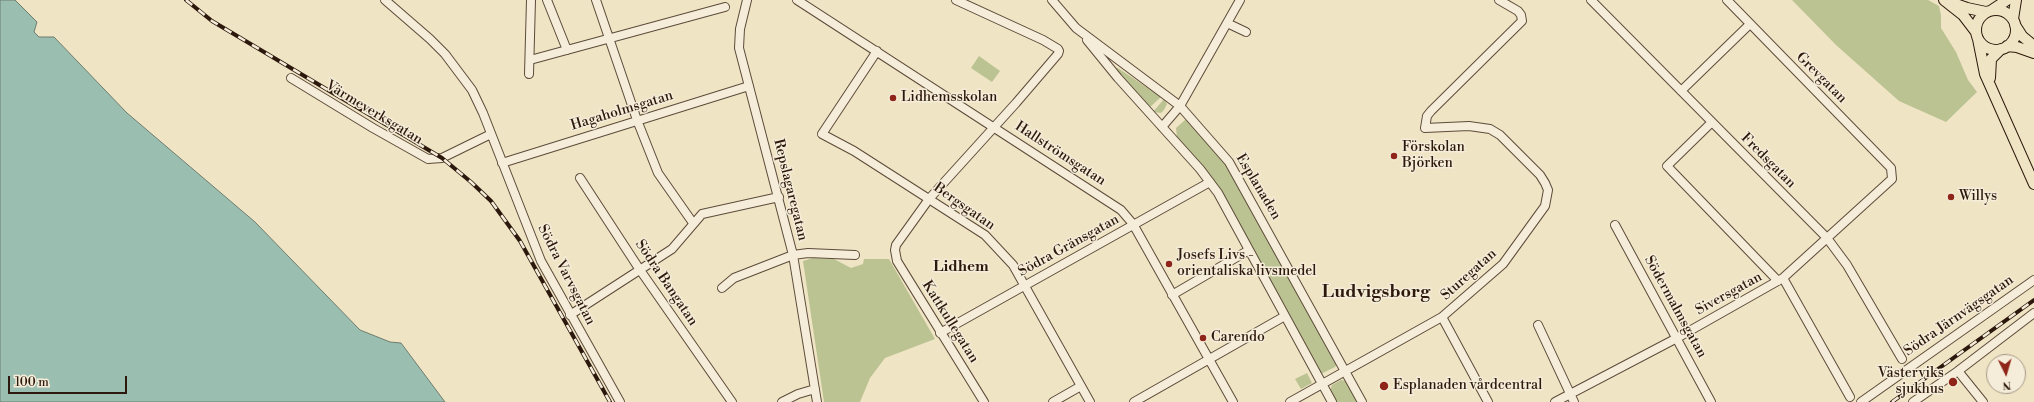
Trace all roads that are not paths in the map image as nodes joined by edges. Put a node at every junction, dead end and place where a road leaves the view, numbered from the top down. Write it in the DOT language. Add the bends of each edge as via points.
graph roads {
  1 [pos="385,0"];
  2 [pos="531,0"];
  3 [pos="547,0"];
  4 [pos="596,0"];
  5 [pos="747,0"];
  6 [pos="797,0"];
  7 [pos="956,0"];
  8 [pos="1052,0"];
  9 [pos="1240,0"];
  10 [pos="1499,0"];
  11 [pos="1591,0"];
  12 [pos="1726,0"];
  13 [pos="1944,0"];
  14 [pos="2007,0"];
  15 [pos="2016,0"];
  16 [pos="725,7"];
  17 [pos="1989,11"];
  18 [pos="2014,22"];
  19 [pos="1227,23"];
  20 [pos="1750,24"];
  21 [pos="1077,29"];
  22 [pos="1246,32"];
  23 [pos="1977,35"];
  24 [pos="609,39"];
  25 [pos="2034,46"];
  26 [pos="2004,48"];
  27 [pos="567,50"];
  28 [pos="876,51"];
  29 [pos="2034,53"];
  30 [pos="530,60"];
  31 [pos="529,74"];
  32 [pos="291,78"];
  33 [pos="1990,82"];
  34 [pos="749,86"];
  35 [pos="1681,91"];
  36 [pos="1180,106"];
  37 [pos="637,120"];
  38 [pos="1711,122"];
  39 [pos="994,127"];
  40 [pos="1162,127"];
  41 [pos="491,134"];
  42 [pos="502,163"];
  43 [pos="1893,176"];
  44 [pos="580,178"];
  45 [pos="1210,182"];
  46 [pos="2034,184"];
  47 [pos="779,197"];
  48 [pos="930,199"];
  49 [pos="693,223"];
  50 [pos="1133,224"];
  51 [pos="1616,225"];
  52 [pos="1827,238"];
  53 [pos="1249,250"];
  54 [pos="855,255"];
  55 [pos="793,256"];
  56 [pos="640,270"];
  57 [pos="1780,279"];
  58 [pos="2034,280"];
  59 [pos="1025,286"];
  60 [pos="722,288"];
  61 [pos="1172,294"];
  62 [pos="2034,313"];
  63 [pos="570,315"];
  64 [pos="1285,316"];
  65 [pos="1442,317"];
  66 [pos="1538,324"];
  67 [pos="940,333"];
  68 [pos="1677,338"];
  69 [pos="1208,360"];
  70 [pos="1902,360"];
  71 [pos="1345,371"];
  72 [pos="1958,371"];
  73 [pos="1322,384"];
  74 [pos="1081,386"];
  75 [pos="815,389"];
  76 [pos="1571,394"];
  77 [pos="1850,397"];
  78 [pos="620,402"];
  79 [pos="732,402"];
  80 [pos="782,402"];
  81 [pos="817,402"];
  82 [pos="984,402"];
  83 [pos="1053,402"];
  84 [pos="1090,402"];
  85 [pos="1134,402"];
  86 [pos="1233,402"];
  87 [pos="1290,402"];
  88 [pos="1332,402"];
  89 [pos="1362,402"];
  90 [pos="1488,402"];
  91 [pos="1555,402"];
  92 [pos="1574,402"];
  93 [pos="1712,402"];
  94 [pos="1861,402"];
  95 [pos="1914,402"];
  96 [pos="1983,402"];
  1 -- 41 [label="street, Södra Varvsgatan" via="430,39 459,72 472,90"];
  2 -- 30 [label="street"];
  3 -- 27 [label="street"];
  4 -- 24 [label="street"];
  5 -- 34 [label="street, Repslagaregatan" via="739,48"];
  6 -- 28 [label="street, Hallströmsgatan"];
  7 -- 39 [label="street" via="1058,49 1058,54"];
  8 -- 21 [label="street"];
  9 -- 19 [label="street"];
  10 -- 65 [label="street, Sturegatan" via="1518,11 1522,21 1431,111 1427,116 1425,128 1469,126 1490,130 1509,143 1540,175 1548,190 1545,206 1503,264"];
  11 -- 35 [label="street, Fredsgatan"];
  12 -- 20 [label="street, Grevgatan"];
  13 -- 17 [label="main road" via="1967,8"];
  13 -- 23 [label="main road" via="1963,15"];
  14 -- 17 [label="main road"];
  15 -- 18 [label="main road"];
  16 -- 24 [label="street"];
  17 -- 18 [label="main road" via="2004,11"];
  17 -- 23 [label="main road" via="1980,17 1976,24"];
  18 -- 25 [label="main road" via="2022,36"];
  18 -- 26 [label="main road" via="2014,37"];
  19 -- 22 [label="street"];
  19 -- 36 [label="street"];
  20 -- 35 [label="street"];
  20 -- 43 [label="street, Grevgatan" via="1891,168"];
  21 -- 36 [label="street, Esplanaden"];
  21 -- 40 [label="street"];
  23 -- 26 [label="main road" via="1988,48"];
  23 -- 33 [label="main road" via="1984,69"];
  24 -- 27 [label="street"];
  24 -- 37 [label="street"];
  26 -- 29 [label="main road" via="2017,47"];
  26 -- 33 [label="main road" via="1991,59"];
  27 -- 30 [label="street"];
  28 -- 39 [label="street, Hallströmsgatan"];
  28 -- 48 [label="street, Bergsgatan" via="822,134"];
  30 -- 31 [label="street"];
  32 -- 41 [label="street, Värmeverksgatan" via="428,159 442,158"];
  33 -- 46 [label="main road"];
  34 -- 37 [label="street, Hagaholmsgatan"];
  34 -- 47 [label="street, Repslagaregatan"];
  35 -- 38 [label="street, Fredsgatan"];
  36 -- 40 [label="street"];
  36 -- 71 [label="street, Esplanaden" via="1221,152 1238,176"];
  37 -- 42 [label="street, Hagaholmsgatan"];
  37 -- 49 [label="street" via="658,172"];
  38 -- 52 [label="street, Fredsgatan"];
  38 -- 57 [label="street" via="1667,166"];
  39 -- 48 [label="street"];
  39 -- 50 [label="street, Hallströmsgatan" via="1121,210"];
  40 -- 45 [label="street"];
  41 -- 42 [label="street, Södra Varvsgatan"];
  42 -- 63 [label="street, Södra Varvsgatan" via="542,261"];
  43 -- 52 [label="street, Siversgatan" via="1887,185"];
  44 -- 56 [label="street, Södra Bangatan"];
  45 -- 50 [label="street, Södra Gränsgatan"];
  45 -- 53 [label="street"];
  47 -- 49 [label="street" via="702,214"];
  47 -- 55 [label="street, Repslagaregatan"];
  48 -- 59 [label="street, Bergsgatan" via="985,235 1007,258"];
  48 -- 67 [label="street, Kattkullegatan" via="896,245 895,256"];
  49 -- 56 [label="street" via="672,248"];
  50 -- 59 [label="street, Södra Gränsgatan"];
  50 -- 61 [label="street, Hallströmsgatan"];
  51 -- 68 [label="street, Södermalmsgatan"];
  52 -- 57 [label="street, Siversgatan"];
  52 -- 70 [label="street, Fredsgatan" via="1847,265"];
  53 -- 61 [label="street"];
  53 -- 64 [label="street"];
  54 -- 55 [label="street" via="808,253"];
  55 -- 60 [label="street" via="734,278"];
  55 -- 75 [label="street, Repslagaregatan"];
  56 -- 63 [label="street"];
  56 -- 79 [label="street, Södra Bangatan"];
  57 -- 68 [label="street, Siversgatan"];
  57 -- 77 [label="street"];
  58 -- 94 [label="street, Södra Järnvägsgatan"];
  59 -- 67 [label="street, Södra Gränsgatan"];
  59 -- 74 [label="street, Bergsgatan"];
  61 -- 69 [label="street, Hallströmsgatan"];
  62 -- 72 [label="street"];
  63 -- 78 [label="street, Södra Varvsgatan"];
  64 -- 69 [label="street"];
  64 -- 73 [label="street"];
  65 -- 71 [label="street, Sturegatan"];
  65 -- 90 [label="street"];
  66 -- 76 [label="street"];
  67 -- 82 [label="street, Kattkullegatan"];
  68 -- 76 [label="street, Siversgatan"];
  68 -- 93 [label="street, Södermalmsgatan"];
  69 -- 85 [label="street"];
  69 -- 86 [label="street, Hallströmsgatan"];
  71 -- 73 [label="street, Sturegatan"];
  71 -- 89 [label="street, Esplanaden"];
  72 -- 95 [label="street"];
  72 -- 96 [label="street"];
  73 -- 87 [label="street, Sturegatan"];
  73 -- 88 [label="street"];
  74 -- 83 [label="street"];
  74 -- 84 [label="street, Bergsgatan"];
  75 -- 80 [label="street"];
  75 -- 81 [label="street, Repslagaregatan"];
  76 -- 91 [label="street, Siversgatan"];
  76 -- 92 [label="street"];
}
